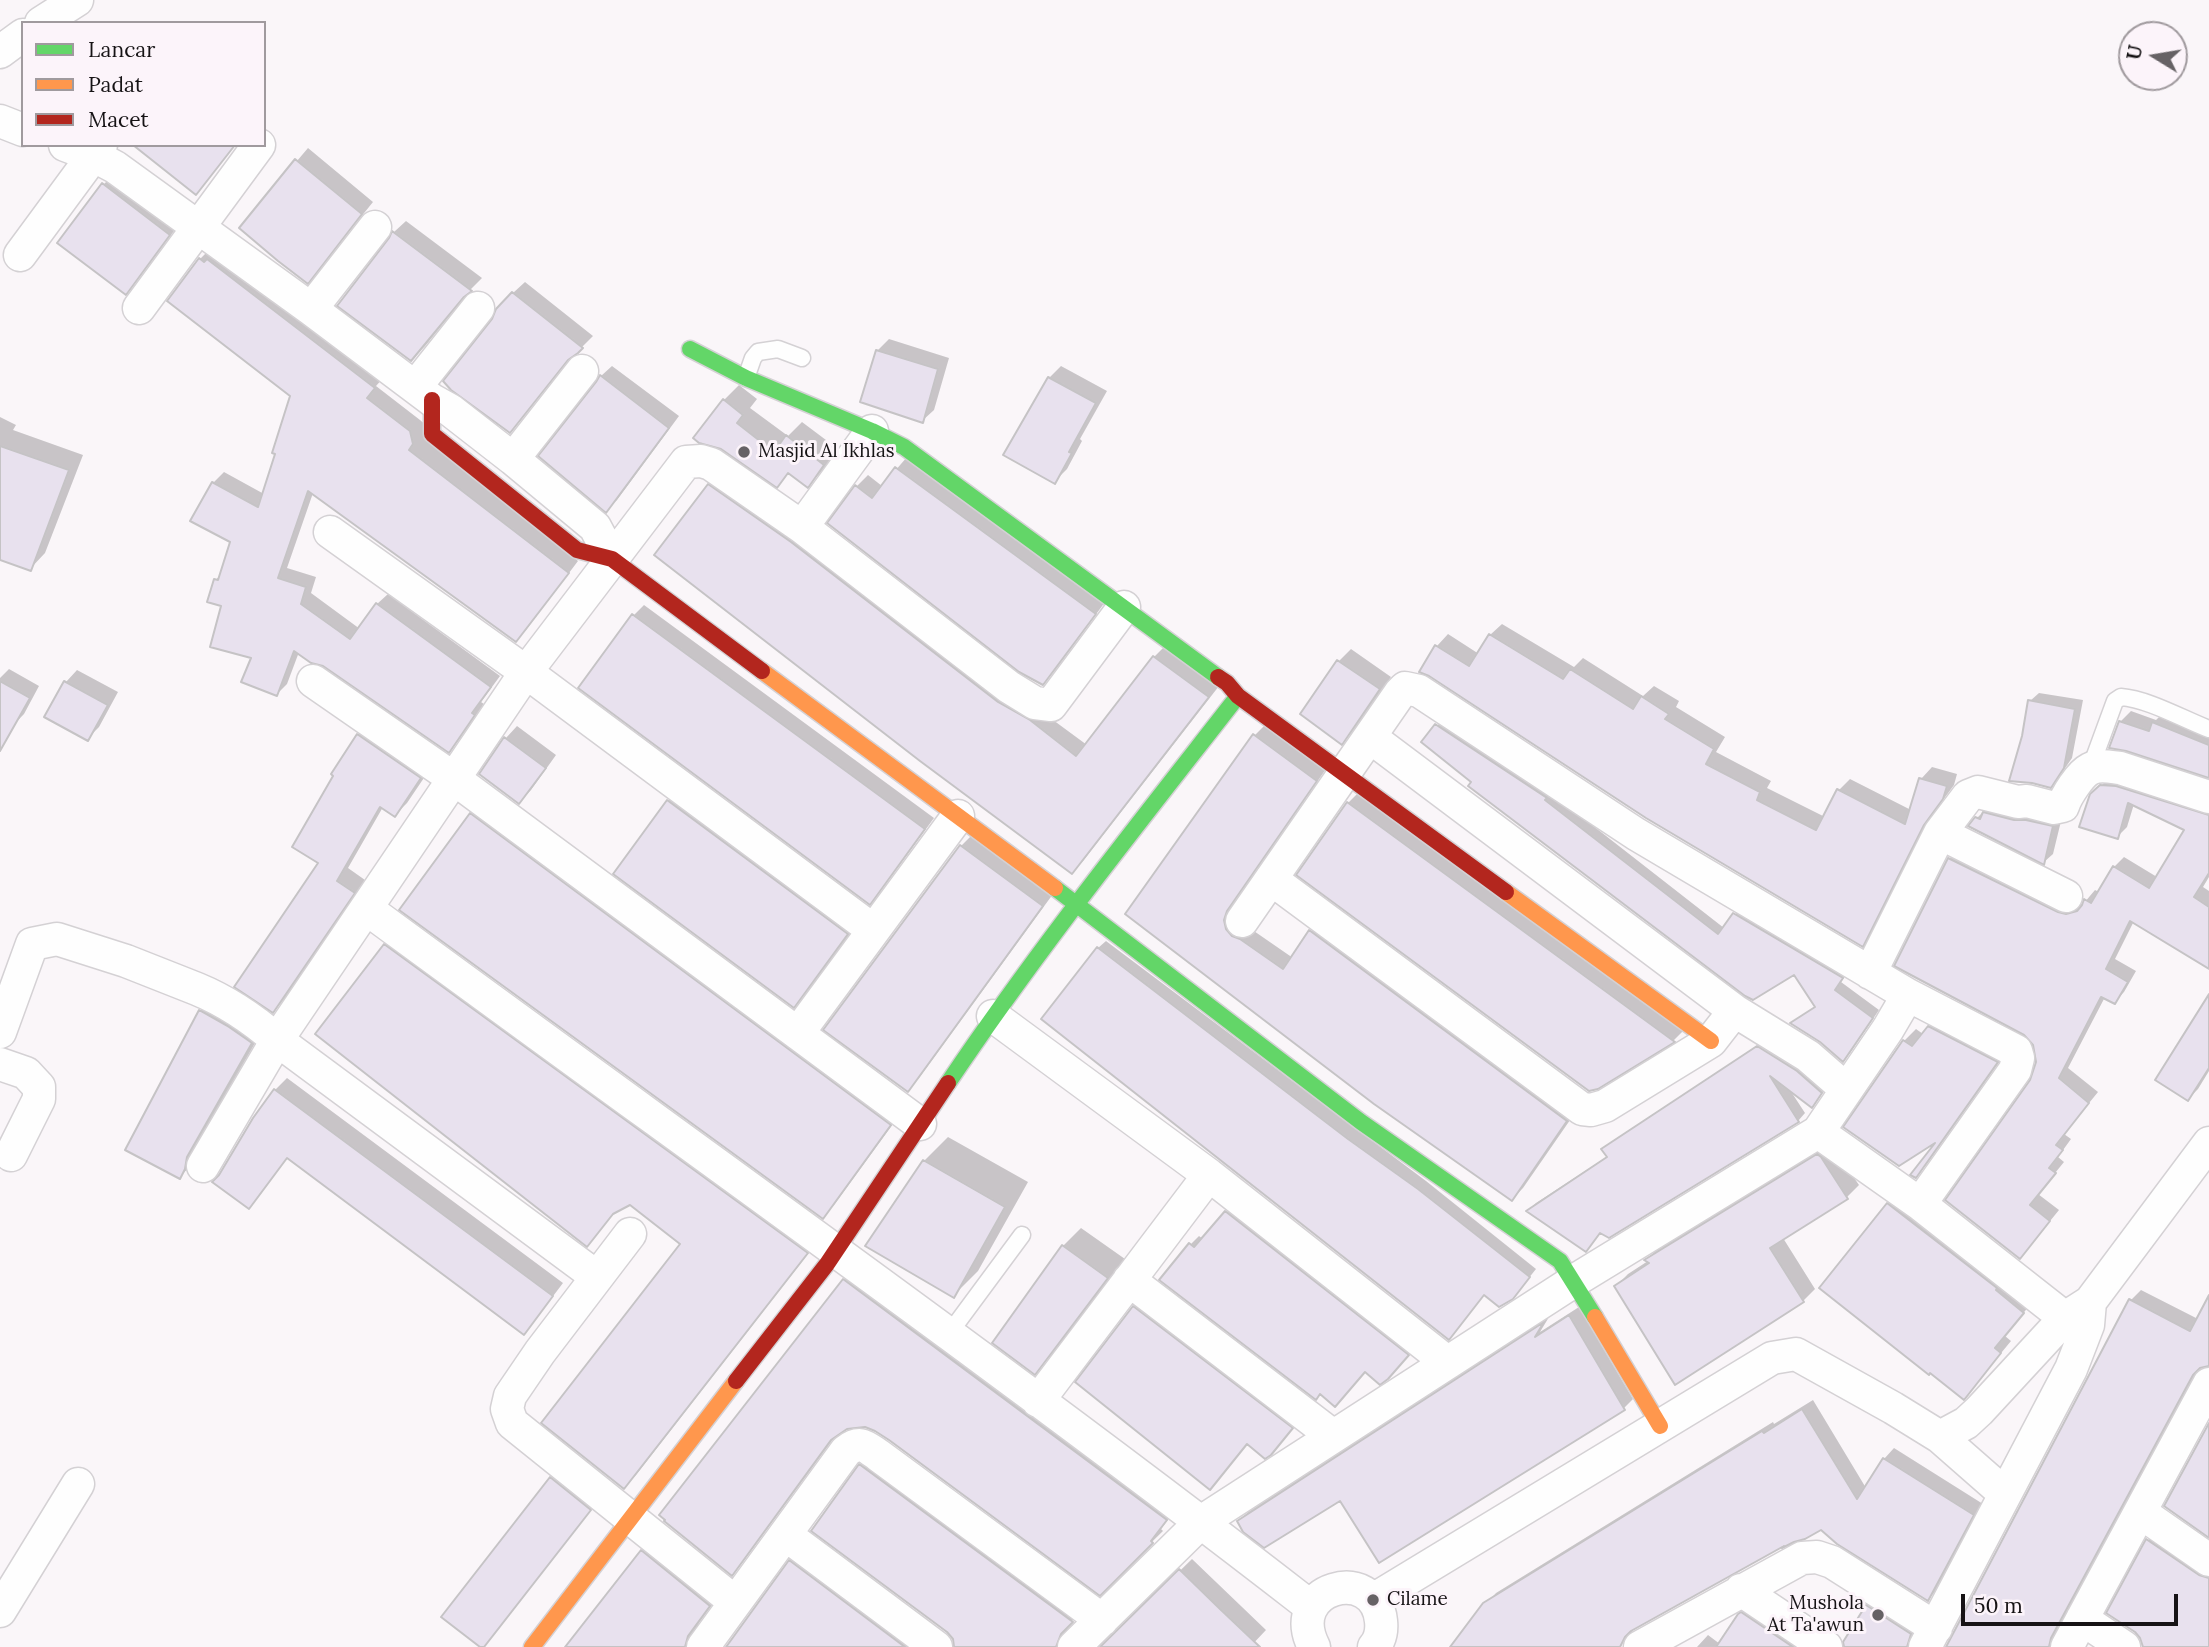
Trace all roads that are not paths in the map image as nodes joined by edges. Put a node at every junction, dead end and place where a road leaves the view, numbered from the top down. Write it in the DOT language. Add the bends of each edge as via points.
graph roads {
  1 [pos="76,0"];
  2 [pos="44,21"];
  3 [pos="21,36"];
  4 [pos="0,52"];
  5 [pos="0,121"];
  6 [pos="21,129"];
  7 [pos="76,147"];
  8 [pos="258,147"];
  9 [pos="98,151"];
  10 [pos="199,226"];
  11 [pos="375,227"];
  12 [pos="20,255"];
  13 [pos="138,308"];
  14 [pos="478,308"];
  15 [pos="312,309"];
  16 [pos="690,349"];
  17 [pos="802,358"];
  18 [pos="582,371"];
  19 [pos="746,378"];
  20 [pos="424,393"];
  21 [pos="872,431"];
  22 [pos="513,459"];
  23 [pos="802,527"];
  24 [pos="330,532"];
  25 [pos="612,559"];
  26 [pos="1124,607"];
  27 [pos="526,672"];
  28 [pos="313,681"];
  29 [pos="1238,696"];
  30 [pos="2209,729"];
  31 [pos="1370,737"];
  32 [pos="1408,766"];
  33 [pos="2090,769"];
  34 [pos="1348,776"];
  35 [pos="453,778"];
  36 [pos="2209,797"];
  37 [pos="958,816"];
  38 [pos="1940,833"];
  39 [pos="1271,879"];
  40 [pos="2066,896"];
  41 [pos="1076,904"];
  42 [pos="367,909"];
  43 [pos="1242,921"];
  44 [pos="873,930"];
  45 [pos="1870,972"];
  46 [pos="1908,995"];
  47 [pos="1735,1011"];
  48 [pos="993,1016"];
  49 [pos="0,1032"];
  50 [pos="798,1033"];
  51 [pos="277,1041"];
  52 [pos="1712,1041"];
  53 [pos="0,1064"];
  54 [pos="1846,1088"];
  55 [pos="920,1124"];
  56 [pos="1818,1132"];
  57 [pos="2209,1143"];
  58 [pos="11,1155"];
  59 [pos="202,1166"];
  60 [pos="1209,1175"];
  61 [pos="1920,1204"];
  62 [pos="630,1234"];
  63 [pos="1022,1235"];
  64 [pos="835,1251"];
  65 [pos="597,1277"];
  66 [pos="1129,1280"];
  67 [pos="1574,1281"];
  68 [pos="2078,1310"];
  69 [pos="948,1335"];
  70 [pos="1447,1362"];
  71 [pos="2209,1384"];
  72 [pos="1038,1401"];
  73 [pos="2201,1417"];
  74 [pos="1660,1426"];
  75 [pos="1333,1436"];
  76 [pos="1940,1437"];
  77 [pos="78,1485"];
  78 [pos="2005,1494"];
  79 [pos="2140,1513"];
  80 [pos="630,1517"];
  81 [pos="1201,1522"];
  82 [pos="786,1535"];
  83 [pos="2209,1560"];
  84 [pos="1741,1590"];
  85 [pos="1373,1600"];
  86 [pos="735,1602"];
  87 [pos="1311,1607"];
  88 [pos="0,1611"];
  89 [pos="2082,1619"];
  90 [pos="1102,1620"];
  91 [pos="1930,1637"];
  92 [pos="532,1647"];
  93 [pos="703,1647"];
  94 [pos="936,1647"];
  95 [pos="1074,1647"];
  96 [pos="1314,1647"];
  97 [pos="1374,1647"];
  98 [pos="1640,1647"];
  99 [pos="1826,1647"];
  100 [pos="2067,1647"];
  101 [pos="2124,1647"];
  1 -- 2 [label="street"];
  3 -- 4 [label="street"];
  5 -- 6 [label="street"];
  7 -- 9 [label="street"];
  8 -- 10 [label="street"];
  9 -- 10 [label="street"];
  9 -- 12 [label="street"];
  10 -- 13 [label="street"];
  10 -- 15 [label="street"];
  11 -- 15 [label="street"];
  14 -- 20 [label="street"];
  15 -- 20 [label="street"];
  16 -- 19 [label="street"];
  17 -- 19 [label="lane" via="778,349 758,352"];
  18 -- 22 [label="street"];
  19 -- 21 [label="street"];
  20 -- 22 [label="street"];
  20 -- 25 [label="street" via="432,434 577,550"];
  21 -- 23 [label="street"];
  21 -- 26 [label="street" via="904,447"];
  22 -- 25 [label="street" via="595,527"];
  23 -- 25 [label="street" via="711,464 693,460 686,462"];
  23 -- 26 [label="street" via="1009,687 1043,705 1051,705"];
  24 -- 27 [label="street"];
  25 -- 27 [label="street"];
  25 -- 37 [label="street"];
  26 -- 29 [label="street"];
  27 -- 35 [label="street"];
  27 -- 44 [label="street"];
  28 -- 35 [label="street"];
  29 -- 34 [label="street"];
  29 -- 41 [label="street"];
  30 -- 33 [label="lane" via="2120,697"];
  31 -- 32 [label="street"];
  31 -- 34 [label="street"];
  31 -- 45 [label="street" via="1399,692 1405,688 1419,691 1636,834"];
  32 -- 34 [label="street"];
  32 -- 47 [label="street"];
  33 -- 36 [label="street" via="2120,768"];
  33 -- 38 [label="street" via="2066,795 2063,806 2018,803 1978,792 1968,796"];
  34 -- 39 [label="street"];
  34 -- 52 [label="street"];
  35 -- 42 [label="street"];
  35 -- 50 [label="street"];
  37 -- 41 [label="street"];
  37 -- 44 [label="street"];
  38 -- 40 [label="street"];
  38 -- 45 [label="street"];
  39 -- 43 [label="street"];
  39 -- 52 [label="street" via="1583,1109 1605,1106"];
  41 -- 48 [label="street"];
  41 -- 67 [label="street" via="1361,1122 1560,1261"];
  42 -- 51 [label="street"];
  42 -- 64 [label="street"];
  44 -- 50 [label="street"];
  45 -- 46 [label="street"];
  46 -- 54 [label="street"];
  46 -- 61 [label="street" via="2008,1045 2018,1058 2015,1070"];
  47 -- 52 [label="street"];
  47 -- 54 [label="street" via="1808,1056"];
  48 -- 55 [label="street"];
  48 -- 60 [label="street"];
  49 -- 51 [label="street" via="32,944 58,939 208,994"];
  50 -- 55 [label="street"];
  51 -- 59 [label="street"];
  51 -- 65 [label="street"];
  53 -- 58 [label="street" via="26,1073 39,1087 39,1099"];
  54 -- 56 [label="street"];
  55 -- 64 [label="street"];
  56 -- 61 [label="street"];
  56 -- 67 [label="street"];
  57 -- 68 [label="street"];
  60 -- 66 [label="street"];
  60 -- 70 [label="street"];
  61 -- 68 [label="street"];
  62 -- 65 [label="street"];
  63 -- 69 [label="lane"];
  64 -- 69 [label="street"];
  64 -- 80 [label="street"];
  65 -- 80 [label="street" via="510,1396 507,1409 512,1423"];
  66 -- 72 [label="street"];
  66 -- 75 [label="street"];
  67 -- 70 [label="street"];
  67 -- 74 [label="street"];
  68 -- 76 [label="street" via="1966,1423"];
  68 -- 78 [label="street" via="2088,1325 2071,1369"];
  69 -- 72 [label="street"];
  70 -- 75 [label="street"];
  71 -- 73 [label="street"];
  72 -- 81 [label="street"];
  73 -- 79 [label="street"];
  74 -- 76 [label="street" via="1772,1358 1796,1354"];
  74 -- 85 [label="street"];
  75 -- 81 [label="street"];
  76 -- 78 [label="street"];
  77 -- 88 [label="street"];
  78 -- 91 [label="street"];
  79 -- 83 [label="street"];
  79 -- 89 [label="street"];
  80 -- 86 [label="street"];
  80 -- 92 [label="street"];
  81 -- 87 [label="street"];
  81 -- 90 [label="street"];
  82 -- 86 [label="street"];
  82 -- 90 [label="street" via="846,1451 860,1444"];
  82 -- 94 [label="street"];
  84 -- 91 [label="street" via="1802,1558 1816,1557 1832,1562"];
  84 -- 98 [label="street"];
  84 -- 99 [label="street"];
  85 -- 87 [label="street" via="1347,1587 1320,1596"];
  85 -- 97 [label="street" via="1382,1628"];
  86 -- 93 [label="street"];
  87 -- 96 [label="street" via="1306,1622"];
  89 -- 100 [label="street"];
  89 -- 101 [label="street"];
  90 -- 95 [label="street"];
}
